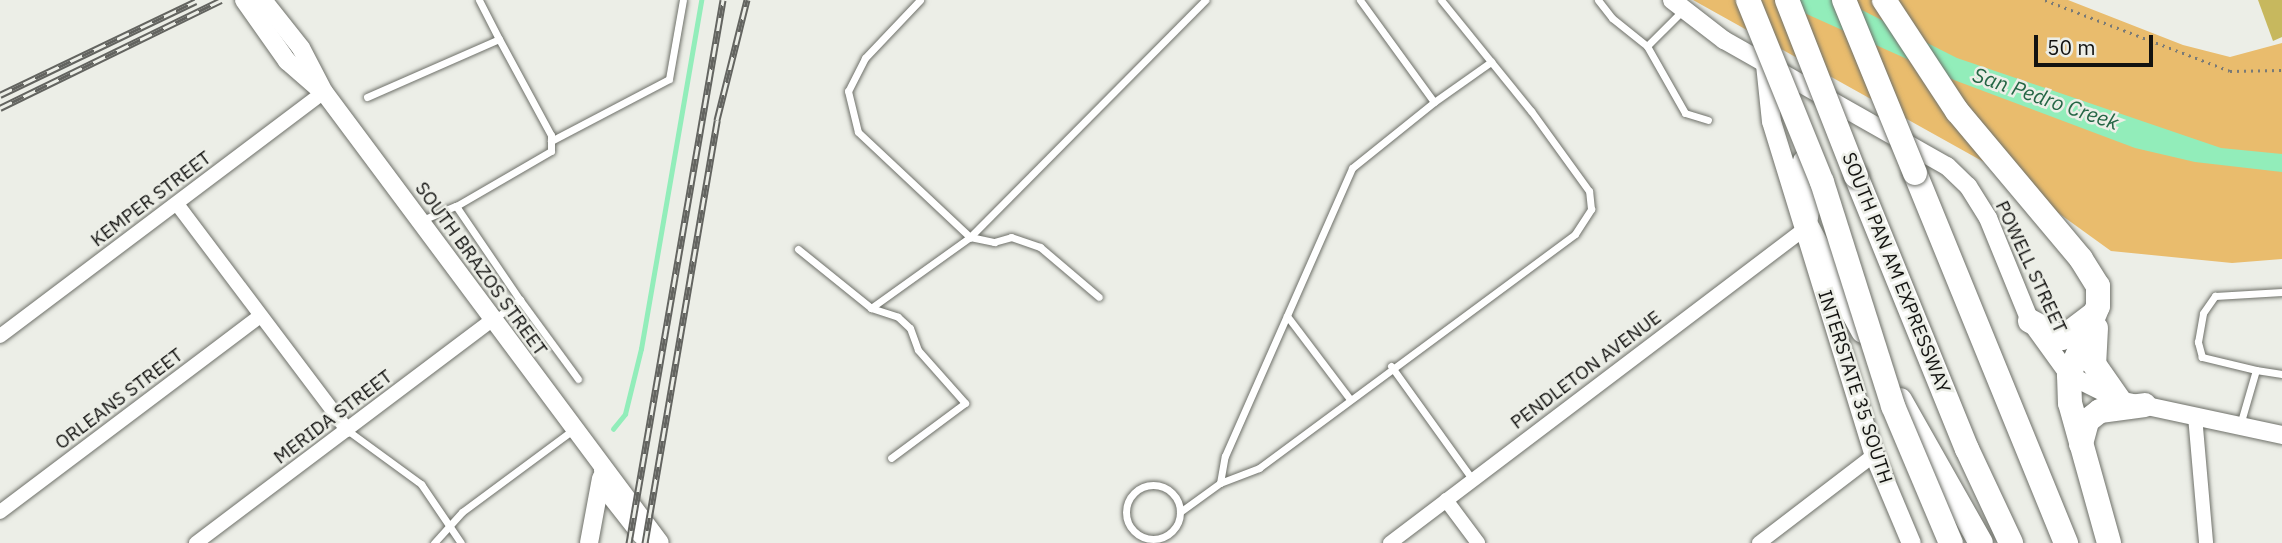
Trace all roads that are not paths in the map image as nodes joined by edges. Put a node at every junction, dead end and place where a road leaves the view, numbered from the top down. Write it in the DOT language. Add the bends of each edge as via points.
graph roads {
  1 [pos="244,0"];
  2 [pos="263,0"];
  3 [pos="479,0"];
  4 [pos="683,0"];
  5 [pos="920,0"];
  6 [pos="1205,0"];
  7 [pos="1360,0"];
  8 [pos="1441,0"];
  9 [pos="1598,0"];
  10 [pos="1748,0"];
  11 [pos="1787,0"];
  12 [pos="1844,0"];
  13 [pos="1884,0"];
  14 [pos="1678,5"];
  15 [pos="499,39"];
  16 [pos="1647,46"];
  17 [pos="1491,62"];
  18 [pos="1765,64"];
  19 [pos="324,92"];
  20 [pos="367,97"];
  21 [pos="1434,102"];
  22 [pos="1708,120"];
  23 [pos="551,141"];
  24 [pos="177,204"];
  25 [pos="456,206"];
  26 [pos="419,221"];
  27 [pos="1807,227"];
  28 [pos="970,237"];
  29 [pos="797,249"];
  30 [pos="2282,292"];
  31 [pos="1099,296"];
  32 [pos="520,300"];
  33 [pos="2098,306"];
  34 [pos="872,307"];
  35 [pos="260,316"];
  36 [pos="1287,316"];
  37 [pos="492,320"];
  38 [pos="2030,321"];
  39 [pos="0,336"];
  40 [pos="1391,366"];
  41 [pos="2256,370"];
  42 [pos="2282,374"];
  43 [pos="2069,376"];
  44 [pos="578,379"];
  45 [pos="1349,398"];
  46 [pos="2119,400"];
  47 [pos="2145,405"];
  48 [pos="2194,416"];
  49 [pos="2240,426"];
  50 [pos="347,430"];
  51 [pos="573,430"];
  52 [pos="2282,435"];
  53 [pos="2081,444"];
  54 [pos="1874,455"];
  55 [pos="891,458"];
  56 [pos="603,471"];
  57 [pos="1473,480"];
  58 [pos="1220,483"];
  59 [pos="1446,500"];
  60 [pos="0,512"];
  61 [pos="1180,512"];
  62 [pos="451,523"];
  63 [pos="196,543"];
  64 [pos="434,543"];
  65 [pos="461,543"];
  66 [pos="589,543"];
  67 [pos="647,543"];
  68 [pos="660,543"];
  69 [pos="1390,543"];
  70 [pos="1478,543"];
  71 [pos="1759,543"];
  72 [pos="1911,543"];
  73 [pos="1951,543"];
  74 [pos="1981,543"];
  75 [pos="2011,543"];
  76 [pos="2066,543"];
  77 [pos="2109,543"];
  78 [pos="2206,543"];
  1 -- 19 [label="street, SOUTH BRAZOS STREET" via="287,61"];
  2 -- 19 [label="street, SOUTH BRAZOS STREET" via="301,48"];
  3 -- 15 [label="lane"];
  4 -- 23 [label="lane" via="669,79"];
  5 -- 28 [label="lane" via="865,58 848,91 858,132"];
  6 -- 28 [label="lane"];
  7 -- 21 [label="lane"];
  8 -- 17 [label="lane"];
  9 -- 16 [label="lane" via="1612,18"];
  10 -- 73 [label="highway, bridge" via="1822,182 1889,396"];
  11 -- 75 [label="highway, SOUTH PAN AM EXPRESSWAY, bridge" via="1967,449"];
  12 -- 76 [label="highway, bridge"];
  13 -- 33 [label="highway" via="1957,111 2093,275"];
  14 -- 16 [label="lane"];
  14 -- 18 [label="street, POWELL STREET"];
  15 -- 20 [label="lane"];
  15 -- 23 [label="lane"];
  16 -- 22 [label="lane" via="1685,113"];
  17 -- 21 [label="lane"];
  17 -- 40 [label="lane" via="1589,191 1591,209 1575,234"];
  18 -- 27 [label="main road, INTERSTATE 35 SOUTH" via="1771,121"];
  18 -- 38 [label="street, POWELL STREET" via="1947,166 1968,186 1988,218"];
  19 -- 24 [label="street, KEMPER STREET"];
  19 -- 26 [label="street, SOUTH BRAZOS STREET"];
  21 -- 36 [label="lane" via="1352,168"];
  23 -- 25 [label="lane" via="551,151"];
  24 -- 35 [label="street"];
  24 -- 39 [label="street, KEMPER STREET"];
  25 -- 26 [label="lane"];
  25 -- 32 [label="lane"];
  26 -- 37 [label="street, SOUTH BRAZOS STREET"];
  27 -- 54 [label="main road, INTERSTATE 35 SOUTH"];
  27 -- 57 [label="street, PENDLETON AVENUE"];
  27 -- 74 [label="highway"];
  28 -- 31 [label="lane" via="994,242 1011,237 1040,247 1074,280"];
  28 -- 34 [label="lane"];
  29 -- 34 [label="lane"];
  30 -- 41 [label="lane" via="2215,296 2203,313 2198,342 2202,357"];
  32 -- 37 [label="lane"];
  32 -- 44 [label="lane"];
  33 -- 38 [label="highway" via="2087,322 2062,338"];
  33 -- 43 [label="highway"];
  33 -- 46 [label="highway" via="2094,364"];
  34 -- 55 [label="lane" via="898,317 910,328 918,350 965,403"];
  35 -- 50 [label="street"];
  35 -- 60 [label="street, ORLEANS STREET"];
  36 -- 45 [label="lane"];
  36 -- 58 [label="lane" via="1226,456"];
  37 -- 50 [label="street, MERIDA STREET"];
  37 -- 51 [label="street, SOUTH BRAZOS STREET"];
  38 -- 43 [label="street, POWELL STREET"];
  40 -- 45 [label="lane"];
  40 -- 57 [label="lane"];
  41 -- 42 [label="lane"];
  41 -- 49 [label="lane"];
  43 -- 46 [label="street, POWELL STREET"];
  43 -- 53 [label="highway" via="2070,403"];
  45 -- 58 [label="lane" via="1259,468"];
  46 -- 47 [label="street, POWELL STREET"];
  47 -- 48 [label="street, POWELL STREET"];
  47 -- 53 [label="highway" via="2100,411 2087,421"];
  48 -- 49 [label="street, POWELL STREET"];
  48 -- 78 [label="street"];
  49 -- 52 [label="street, POWELL STREET"];
  50 -- 62 [label="lane" via="406,470"];
  50 -- 63 [label="street, MERIDA STREET"];
  51 -- 56 [label="street, SOUTH BRAZOS STREET"];
  51 -- 62 [label="lane"];
  53 -- 77 [label="highway"];
  54 -- 71 [label="street"];
  54 -- 72 [label="main road, INTERSTATE 35 SOUTH"];
  56 -- 66 [label="street"];
  56 -- 67 [label="street, SOUTH BRAZOS STREET" via="609,495"];
  56 -- 68 [label="street, SOUTH BRAZOS STREET" via="633,503"];
  57 -- 59 [label="street, PENDLETON AVENUE"];
  58 -- 61 [label="lane"];
  59 -- 69 [label="street, PENDLETON AVENUE"];
  59 -- 70 [label="street"];
  61 -- 61 [label="lane" via="1167,536 1149,540 1133,531 1125,514 1135,491 1152,485 1168,489"];
  62 -- 64 [label="lane"];
  62 -- 65 [label="lane"];
}
